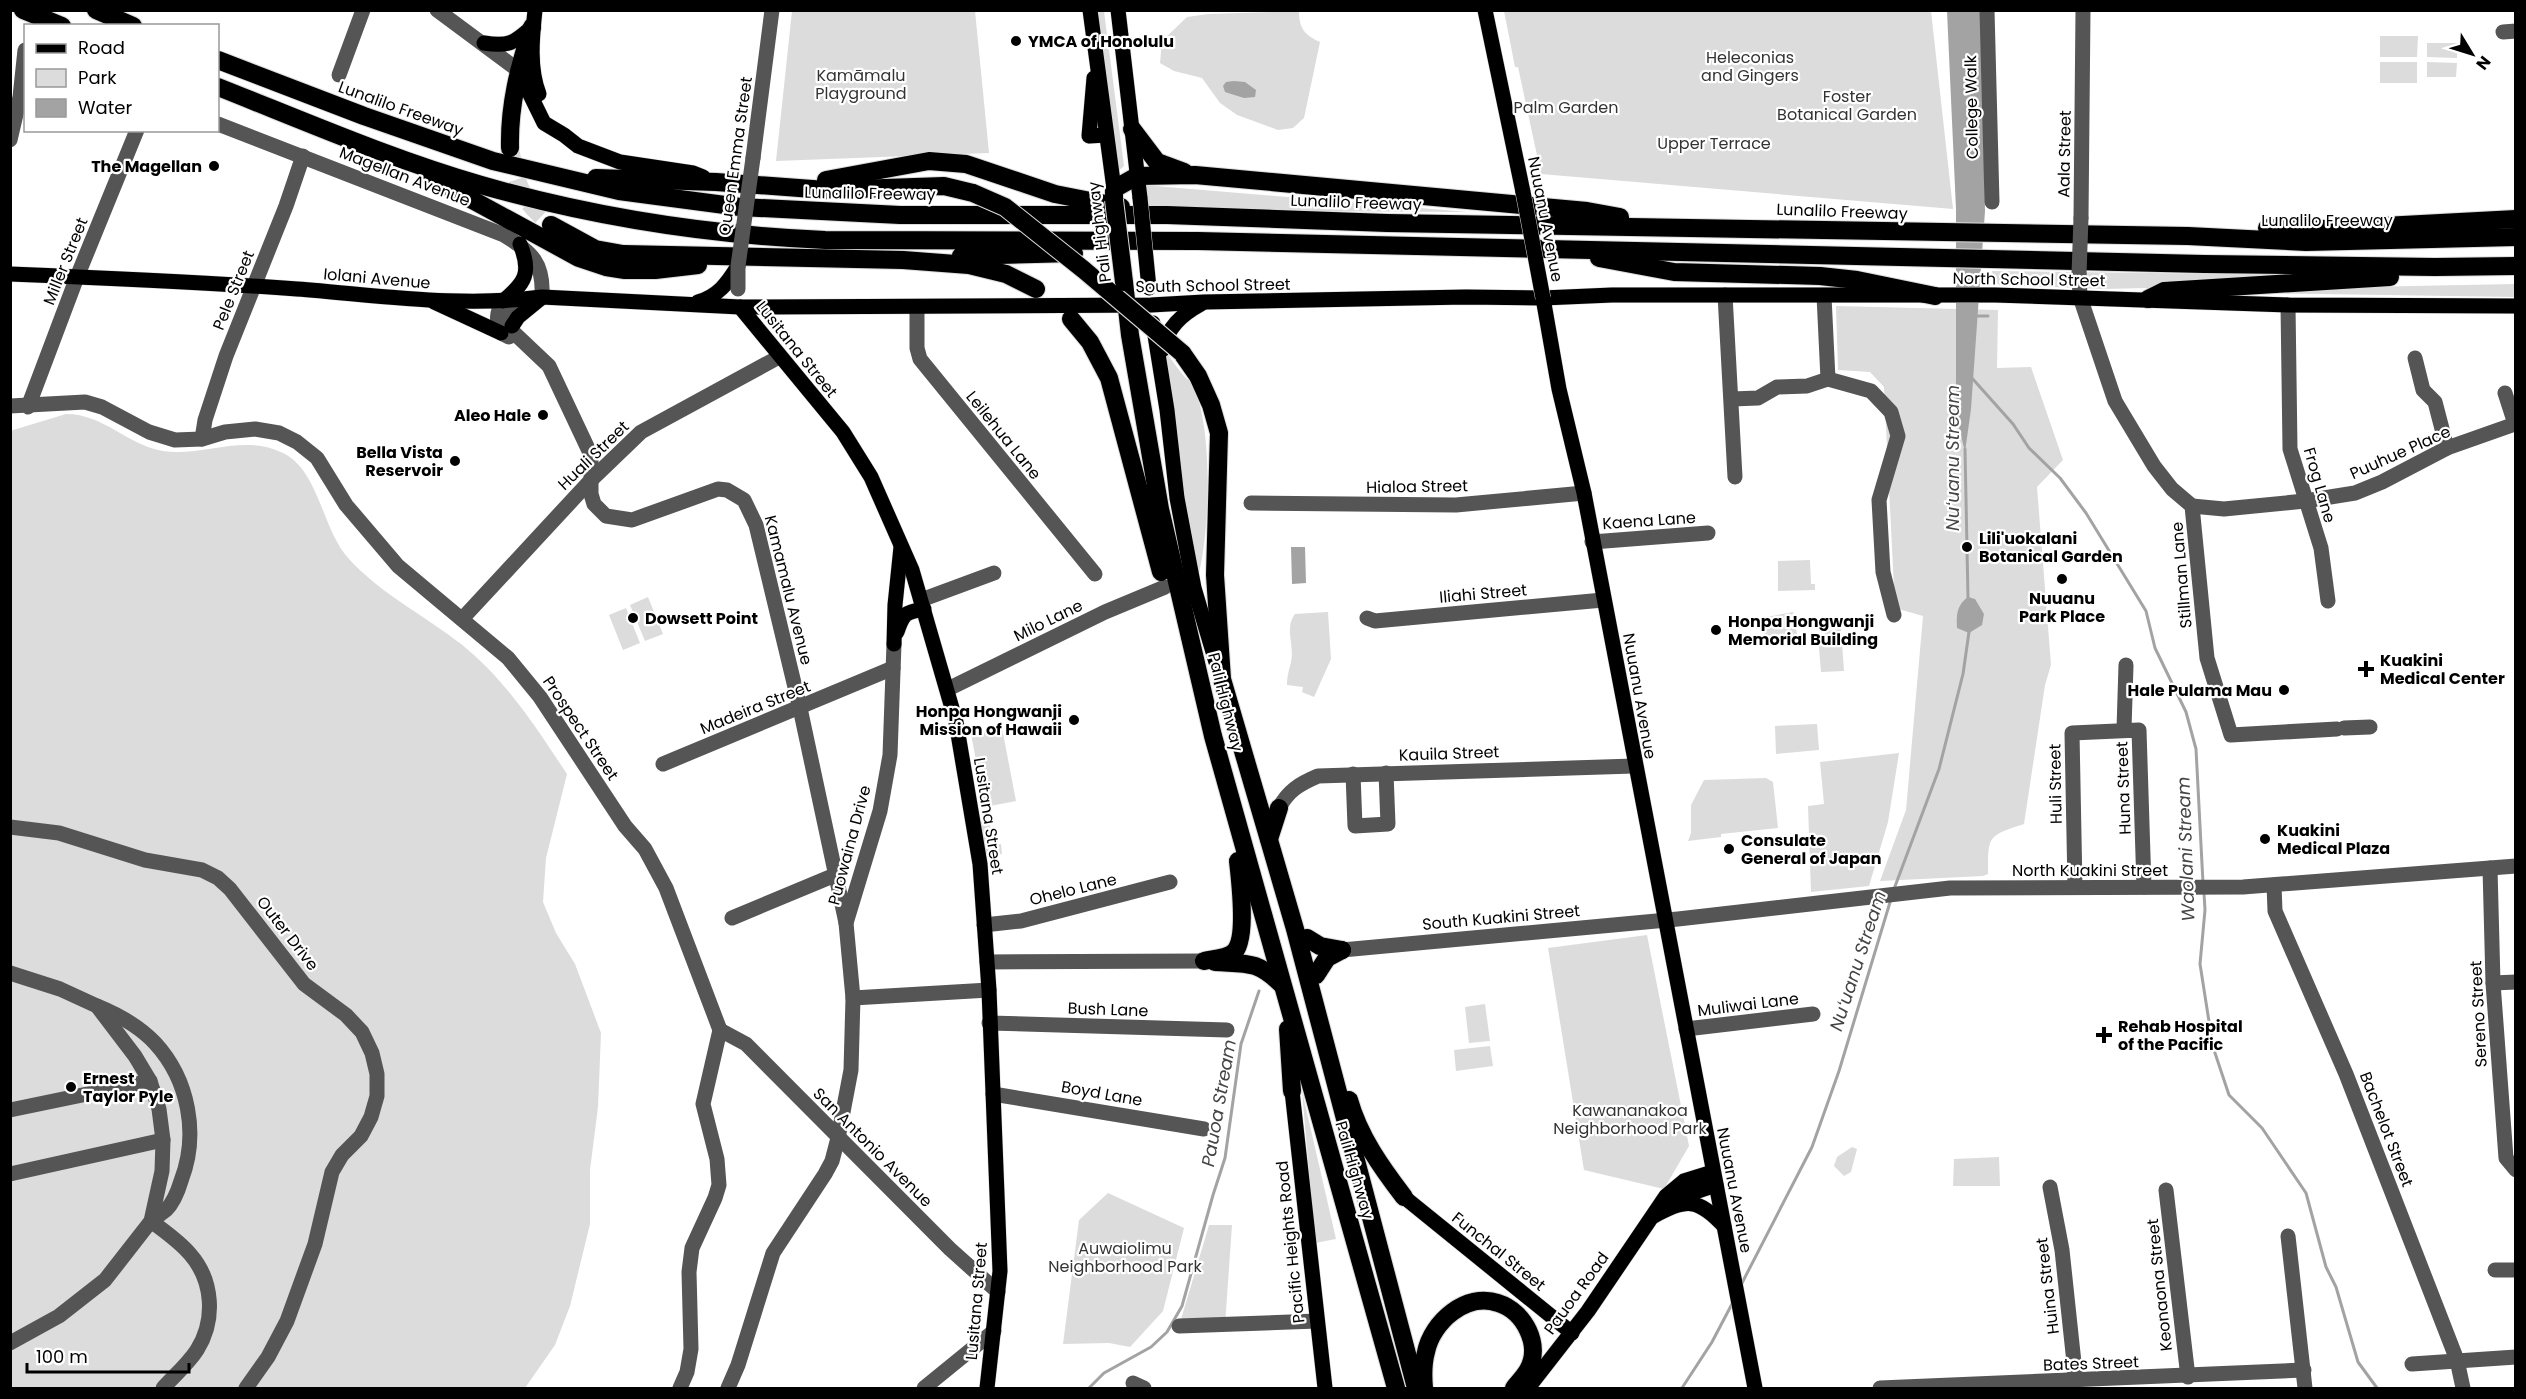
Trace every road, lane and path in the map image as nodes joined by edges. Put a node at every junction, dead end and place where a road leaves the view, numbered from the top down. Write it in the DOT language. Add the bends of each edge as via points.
graph roads {
  1 [pos="23,10"];
  2 [pos="96,10"];
  3 [pos="363,10"];
  4 [pos="437,10"];
  5 [pos="772,10"];
  6 [pos="1090,10"];
  7 [pos="1118,10"];
  8 [pos="1485,10"];
  9 [pos="1987,10"];
  10 [pos="2083,10"];
  11 [pos="533,19"];
  12 [pos="57,24"];
  13 [pos="128,24"];
  14 [pos="484,43"];
  15 [pos="20,48"];
  16 [pos="219,60"];
  17 [pos="518,70"];
  18 [pos="339,75"];
  19 [pos="219,87"];
  20 [pos="219,124"];
  21 [pos="1132,129"];
  22 [pos="136,132"];
  23 [pos="564,135"];
  24 [pos="10,140"];
  25 [pos="366,146"];
  26 [pos="510,148"];
  27 [pos="303,156"];
  28 [pos="528,171"];
  29 [pos="1194,175"];
  30 [pos="1137,177"];
  31 [pos="716,182"];
  32 [pos="794,188"];
  33 [pos="1114,194"];
  34 [pos="1992,202"];
  35 [pos="1167,215"];
  36 [pos="2516,219"];
  37 [pos="551,225"];
  38 [pos="1669,226"];
  39 [pos="2188,236"];
  40 [pos="2516,237"];
  41 [pos="1298,243"];
  42 [pos="520,244"];
  43 [pos="1559,249"];
  44 [pos="903,260"];
  45 [pos="741,262"];
  46 [pos="2516,267"];
  47 [pos="10,274"];
  48 [pos="77,277"];
  49 [pos="255,286"];
  50 [pos="732,288"];
  51 [pos="1036,290"];
  52 [pos="1725,295"];
  53 [pos="1824,296"];
  54 [pos="1938,296"];
  55 [pos="542,297"];
  56 [pos="2080,297"];
  57 [pos="1543,298"];
  58 [pos="2148,299"];
  59 [pos="432,300"];
  60 [pos="508,301"];
  61 [pos="1204,302"];
  62 [pos="693,304"];
  63 [pos="1128,304"];
  64 [pos="1151,305"];
  65 [pos="2288,305"];
  66 [pos="2516,306"];
  67 [pos="740,307"];
  68 [pos="917,307"];
  69 [pos="1071,319"];
  70 [pos="507,330"];
  71 [pos="779,357"];
  72 [pos="2415,358"];
  73 [pos="1828,379"];
  74 [pos="1161,383"];
  75 [pos="2505,393"];
  76 [pos="1732,399"];
  77 [pos="10,406"];
  78 [pos="28,407"];
  79 [pos="202,439"];
  80 [pos="2447,448"];
  81 [pos="1735,477"];
  82 [pos="590,482"];
  83 [pos="1584,493"];
  84 [pos="2305,501"];
  85 [pos="1251,503"];
  86 [pos="2193,506"];
  87 [pos="1708,533"];
  88 [pos="1592,542"];
  89 [pos="901,547"];
  90 [pos="994,573"];
  91 [pos="1095,574"];
  92 [pos="1165,586"];
  93 [pos="1604,600"];
  94 [pos="2328,601"];
  95 [pos="922,605"];
  96 [pos="1894,615"];
  97 [pos="1367,618"];
  98 [pos="462,619"];
  99 [pos="894,644"];
  100 [pos="2126,665"];
  101 [pos="893,668"];
  102 [pos="1222,679"];
  103 [pos="948,689"];
  104 [pos="1206,707"];
  105 [pos="800,708"];
  106 [pos="2370,728"];
  107 [pos="2124,729"];
  108 [pos="663,764"];
  109 [pos="1634,766"];
  110 [pos="1386,773"];
  111 [pos="1353,774"];
  112 [pos="1279,808"];
  113 [pos="1236,823"];
  114 [pos="10,827"];
  115 [pos="1269,839"];
  116 [pos="2516,866"];
  117 [pos="1277,867"];
  118 [pos="2490,868"];
  119 [pos="835,875"];
  120 [pos="1170,882"];
  121 [pos="2274,885"];
  122 [pos="2075,887"];
  123 [pos="2144,887"];
  124 [pos="732,918"];
  125 [pos="1665,920"];
  126 [pos="846,923"];
  127 [pos="984,925"];
  128 [pos="1306,939"];
  129 [pos="1342,950"];
  130 [pos="987,962"];
  131 [pos="1204,962"];
  132 [pos="10,974"];
  133 [pos="1316,975"];
  134 [pos="2516,982"];
  135 [pos="2493,983"];
  136 [pos="1281,984"];
  137 [pos="989,990"];
  138 [pos="853,998"];
  139 [pos="97,1006"];
  140 [pos="1289,1010"];
  141 [pos="1813,1014"];
  142 [pos="988,1023"];
  143 [pos="1686,1029"];
  144 [pos="720,1030"];
  145 [pos="1227,1030"];
  146 [pos="150,1081"];
  147 [pos="1292,1091"];
  148 [pos="993,1094"];
  149 [pos="10,1110"];
  150 [pos="1204,1129"];
  151 [pos="838,1138"];
  152 [pos="164,1140"];
  153 [pos="2510,1164"];
  154 [pos="10,1174"];
  155 [pos="1714,1179"];
  156 [pos="2050,1187"];
  157 [pos="2166,1190"];
  158 [pos="1404,1197"];
  159 [pos="1652,1218"];
  160 [pos="151,1221"];
  161 [pos="1724,1227"];
  162 [pos="2288,1236"];
  163 [pos="2495,1270"];
  164 [pos="2516,1270"];
  165 [pos="998,1292"];
  166 [pos="1317,1321"];
  167 [pos="1179,1326"];
  168 [pos="994,1331"];
  169 [pos="1572,1333"];
  170 [pos="10,1343"];
  171 [pos="2516,1358"];
  172 [pos="2457,1360"];
  173 [pos="2412,1364"];
  174 [pos="2304,1370"];
  175 [pos="2188,1377"];
  176 [pos="2072,1385"];
  177 [pos="163,1389"];
  178 [pos="246,1389"];
  179 [pos="680,1389"];
  180 [pos="728,1389"];
  181 [pos="924,1389"];
  182 [pos="987,1389"];
  183 [pos="1325,1389"];
  184 [pos="1396,1389"];
  185 [pos="1416,1389"];
  186 [pos="1424,1389"];
  187 [pos="1514,1389"];
  188 [pos="1528,1389"];
  189 [pos="1755,1389"];
  190 [pos="1880,1389"];
  191 [pos="2305,1389"];
  192 [pos="2463,1389"];
  1 -- 12 [label="highway"];
  2 -- 13 [label="highway"];
  3 -- 18 [label="street"];
  4 -- 14 [label="street"];
  5 -- 45 [label="street, Queen Emma Street, bridge"];
  6 -- 33 [label="main road, Pali Highway"];
  7 -- 21 [label="main road, Pali Highway"];
  8 -- 57 [label="main road, Nuuanu Avenue, bridge"];
  9 -- 34 [label="street, College Walk"];
  10 -- 56 [label="street, Aala Street, bridge"];
  11 -- 14 [label="main road" via="514,42"];
  11 -- 17 [label="highway"];
  11 -- 23 [label="main road" via="536,85"];
  14 -- 17 [label="street"];
  15 -- 24 [label="street" via="20,97"];
  16 -- 28 [label="highway, Lunalilo Freeway" via="446,146"];
  17 -- 23 [label="main road" via="544,123"];
  17 -- 26 [label="highway" via="511,108"];
  19 -- 25 [label="highway"];
  20 -- 27 [label="street, Magellan Avenue"];
  21 -- 29 [label="highway" via="1157,162"];
  21 -- 30 [label="main road, Pali Highway"];
  22 -- 48 [label="street, Miller Street"];
  23 -- 31 [label="main road" via="578,146 620,162 693,173"];
  25 -- 41 [label="highway" via="552,203 730,234 825,240"];
  25 -- 45 [label="highway" via="579,258 606,267 655,270"];
  27 -- 42 [label="street, Magellan Avenue" via="472,221"];
  27 -- 49 [label="street, Pele Street"];
  28 -- 31 [label="highway"];
  28 -- 35 [label="highway, Lunalilo Freeway" via="659,198 754,208 900,214"];
  29 -- 30 [label="highway"];
  29 -- 38 [label="highway" via="1587,211"];
  30 -- 33 [label="highway"];
  30 -- 64 [label="main road, Pali Highway, bridge"];
  31 -- 32 [label="highway"];
  32 -- 35 [label="highway" via="929,161 966,164 1055,194"];
  32 -- 102 [label="highway, bridge" via="944,186 973,193 1005,207 1182,353 1198,376 1219,433 1215,575"];
  33 -- 63 [label="highway, Pali Highway, bridge"];
  35 -- 38 [label="highway, Lunalilo Freeway" via="1387,223"];
  36 -- 39 [label="highway" via="2327,229 2239,227"];
  37 -- 45 [label="highway" via="595,249"];
  38 -- 39 [label="highway, Lunalilo Freeway"];
  39 -- 40 [label="highway, Lunalilo Freeway" via="2306,242"];
  41 -- 43 [label="highway"];
  41 -- 44 [label="highway"];
  42 -- 55 [label="street, Magellan Avenue" via="536,260 542,278"];
  42 -- 60 [label="main road" via="526,275"];
  43 -- 46 [label="highway"];
  43 -- 54 [label="highway" via="1660,271 1821,276"];
  44 -- 45 [label="highway"];
  44 -- 51 [label="highway" via="969,265 1006,274"];
  45 -- 50 [label="street, Queen Emma Street, bridge"];
  46 -- 58 [label="highway" via="2164,291"];
  47 -- 48 [label="main road, Iolani Avenue"];
  48 -- 49 [label="main road, Iolani Avenue"];
  48 -- 78 [label="street, Miller Street"];
  49 -- 59 [label="main road, Iolani Avenue"];
  49 -- 79 [label="street, Pele Street" via="226,356"];
  50 -- 62 [label="main road"];
  50 -- 67 [label="street, Queen Emma Street"];
  52 -- 53 [label="main road, North School Street"];
  52 -- 57 [label="main road, North School Street"];
  52 -- 76 [label="street"];
  53 -- 54 [label="main road, North School Street"];
  53 -- 73 [label="street"];
  54 -- 56 [label="main road, North School Street"];
  55 -- 60 [label="main road, Iolani Avenue"];
  55 -- 62 [label="main road, Iolani Avenue"];
  55 -- 70 [label="main road"];
  56 -- 58 [label="main road, North School Street"];
  56 -- 86 [label="street, Stillman Lane" via="2115,401 2154,466 2172,489"];
  57 -- 61 [label="main road, South School Street"];
  57 -- 83 [label="main road, Nuuanu Avenue" via="1559,390"];
  58 -- 65 [label="main road, North School Street"];
  59 -- 60 [label="main road, Iolani Avenue"];
  59 -- 70 [label="main road" via="439,307"];
  60 -- 70 [label="street" via="497,311 497,322"];
  61 -- 64 [label="main road, South School Street"];
  61 -- 74 [label="main road" via="1172,325 1162,348"];
  62 -- 67 [label="main road, Iolani Avenue"];
  63 -- 64 [label="main road, South School Street"];
  63 -- 68 [label="main road, South School Street"];
  63 -- 104 [label="highway, Pali Highway" via="1160,509"];
  64 -- 74 [label="main road, Pali Highway"];
  65 -- 66 [label="main road, North School Street"];
  65 -- 84 [label="street, Frog Lane" via="2290,449"];
  67 -- 68 [label="main road, South School Street"];
  67 -- 71 [label="main road, Lusitana Street"];
  68 -- 91 [label="street, Leilehua Lane" via="920,359"];
  69 -- 92 [label="highway" via="1090,342 1109,378"];
  70 -- 82 [label="street, Kamamalu Avenue" via="549,366 591,455"];
  71 -- 82 [label="street, Huali Street" via="641,432"];
  71 -- 89 [label="main road, Lusitana Street" via="843,432 871,477"];
  72 -- 80 [label="street" via="2423,390 2435,402"];
  73 -- 76 [label="street" via="1807,386 1777,387 1758,398"];
  73 -- 96 [label="street" via="1871,391 1891,412 1898,436 1879,500 1883,572"];
  74 -- 102 [label="main road, Pali Highway" via="1194,588"];
  75 -- 80 [label="street, Puuhue Place" via="2515,424"];
  76 -- 81 [label="street"];
  77 -- 78 [label="street, Prospect Street"];
  78 -- 79 [label="street, Prospect Street" via="85,402 149,432 176,440"];
  79 -- 98 [label="street, Prospect Street" via="255,429 279,433 297,442 317,459 346,505 391,558"];
  80 -- 84 [label="street, Puuhue Place" via="2355,493"];
  82 -- 98 [label="street, Huali Street"];
  82 -- 105 [label="street, Kamamalu Avenue" via="594,504 606,516 619,519 632,520 714,489 727,490 744,500 756,525"];
  83 -- 85 [label="street, Hialoa Street" via="1456,505"];
  83 -- 88 [label="main road, Nuuanu Avenue"];
  84 -- 86 [label="street, Puuhue Place" via="2224,509"];
  84 -- 94 [label="street, Frog Lane" via="2321,548"];
  86 -- 106 [label="street, Stillman Lane" via="2207,658 2231,735"];
  87 -- 88 [label="street, Kaena Lane"];
  88 -- 93 [label="main road, Nuuanu Avenue"];
  89 -- 95 [label="main road, Lusitana Street"];
  89 -- 99 [label="main road"];
  90 -- 95 [label="street"];
  92 -- 103 [label="street, Milo Lane"];
  92 -- 104 [label="highway"];
  93 -- 97 [label="street, Iliahi Street" via="1375,621"];
  93 -- 109 [label="main road, Nuuanu Avenue"];
  95 -- 99 [label="main road" via="902,619"];
  95 -- 103 [label="main road, Lusitana Street"];
  98 -- 144 [label="street, Prospect Street" via="508,658 540,697 625,826 645,849 666,888"];
  99 -- 101 [label="street, Puowaina Drive"];
  100 -- 107 [label="street, Huna Street"];
  101 -- 105 [label="street, Madeira Street"];
  101 -- 126 [label="street, Puowaina Drive" via="890,755 882,800"];
  102 -- 115 [label="highway, Pali Highway"];
  103 -- 127 [label="main road, Lusitana Street" via="973,816"];
  104 -- 113 [label="highway, Pali Highway"];
  105 -- 108 [label="street, Madeira Street"];
  105 -- 119 [label="street, Kamamalu Avenue"];
  107 -- 122 [label="street, Huli Street" via="2072,733"];
  107 -- 123 [label="street, Huna Street" via="2139,730"];
  109 -- 110 [label="street, Kauila Street"];
  109 -- 125 [label="main road, Nuuanu Avenue"];
  110 -- 111 [label="street, Kauila Street"];
  110 -- 111 [label="street" via="1388,824 1355,826"];
  111 -- 112 [label="street, Kauila Street" via="1318,776 1299,784 1286,794"];
  112 -- 115 [label="highway"];
  113 -- 131 [label="highway" via="1241,936 1235,951"];
  113 -- 136 [label="highway, Pali Highway"];
  114 -- 178 [label="street, Outer Drive" via="58,833 145,860 202,870 218,878 304,984 354,1023 372,1053 378,1085 371,1117 332,1172 315,1244 294,1304 278,1339"];
  115 -- 117 [label="highway, Pali Highway"];
  116 -- 118 [label="street, North Kuakini Street"];
  117 -- 128 [label="highway" via="1287,872"];
  117 -- 185 [label="highway, Pali Highway"];
  118 -- 121 [label="street, North Kuakini Street"];
  118 -- 135 [label="street, Sereno Street"];
  119 -- 124 [label="street"];
  119 -- 126 [label="street, Kamamalu Avenue"];
  120 -- 127 [label="street, Ohelo Lane" via="1022,921"];
  121 -- 123 [label="street, North Kuakini Street"];
  121 -- 172 [label="street, Bachelot Street" via="2275,911 2346,1074"];
  122 -- 123 [label="street, North Kuakini Street"];
  122 -- 125 [label="street, North Kuakini Street" via="1950,888"];
  125 -- 129 [label="street, South Kuakini Street"];
  125 -- 143 [label="main road, Nuuanu Avenue"];
  126 -- 138 [label="street, Puowaina Drive"];
  127 -- 130 [label="main road, Lusitana Street"];
  128 -- 129 [label="highway"];
  128 -- 133 [label="highway"];
  129 -- 133 [label="highway" via="1327,958"];
  130 -- 131 [label="street"];
  130 -- 137 [label="main road, Lusitana Street"];
  131 -- 136 [label="highway" via="1256,964"];
  132 -- 139 [label="street" via="60,989"];
  133 -- 158 [label="highway" via="1352,1112 1377,1162"];
  134 -- 135 [label="street"];
  135 -- 153 [label="street, Sereno Street"];
  136 -- 140 [label="highway, Pali Highway"];
  137 -- 138 [label="street"];
  137 -- 142 [label="main road, Lusitana Street"];
  138 -- 151 [label="street, Puowaina Drive" via="851,1070"];
  139 -- 146 [label="street"];
  139 -- 160 [label="street" via="129,1022 155,1043 177,1076 186,1101 190,1132 185,1170 167,1209"];
  140 -- 147 [label="highway"];
  140 -- 184 [label="highway, Pali Highway"];
  141 -- 143 [label="street, Muliwai Lane"];
  142 -- 145 [label="street, Bush Lane"];
  142 -- 148 [label="main road, Lusitana Street"];
  143 -- 155 [label="main road, Nuuanu Avenue"];
  144 -- 151 [label="street, San Antonio Avenue" via="746,1044"];
  144 -- 179 [label="street" via="703,1104 717,1159 719,1185 692,1248 691,1349"];
  146 -- 149 [label="street"];
  146 -- 152 [label="street"];
  147 -- 166 [label="main road, Pacific Heights Road"];
  148 -- 150 [label="street, Boyd Lane"];
  148 -- 165 [label="main road, Lusitana Street" via="1000,1242"];
  151 -- 165 [label="street, San Antonio Avenue"];
  151 -- 180 [label="street, Puowaina Drive" via="825,1174 773,1253"];
  152 -- 154 [label="street"];
  152 -- 160 [label="street"];
  155 -- 159 [label="main road, Pauoa Road" via="1680,1184 1666,1196"];
  155 -- 161 [label="main road, Nuuanu Avenue"];
  156 -- 176 [label="street, Huina Street" via="2062,1250 2075,1372"];
  157 -- 175 [label="street, Keonaona Street"];
  158 -- 169 [label="main road, Funchal Street"];
  159 -- 161 [label="main road" via="1674,1205 1694,1203 1712,1213"];
  159 -- 169 [label="main road, Pauoa Road"];
  160 -- 170 [label="street" via="105,1280 59,1316"];
  160 -- 177 [label="street" via="191,1255 203,1274 209,1296 203,1340"];
  161 -- 189 [label="main road, Nuuanu Avenue"];
  162 -- 174 [label="street"];
  163 -- 164 [label="street"];
  165 -- 168 [label="main road, Lusitana Street"];
  166 -- 167 [label="street"];
  166 -- 183 [label="main road, Pacific Heights Road"];
  168 -- 181 [label="street"];
  168 -- 182 [label="main road, Lusitana Street"];
  169 -- 188 [label="main road, Pauoa Road"];
  171 -- 172 [label="street"];
  172 -- 173 [label="street"];
  172 -- 192 [label="street, Bachelot Street"];
  174 -- 175 [label="street, Bates Street"];
  174 -- 191 [label="street"];
  175 -- 176 [label="street, Bates Street"];
  176 -- 190 [label="street, Bates Street"];
  186 -- 187 [label="highway" via="1425,1352 1437,1327 1456,1309 1486,1301 1509,1308 1529,1331 1532,1343 1528,1369"];
}
